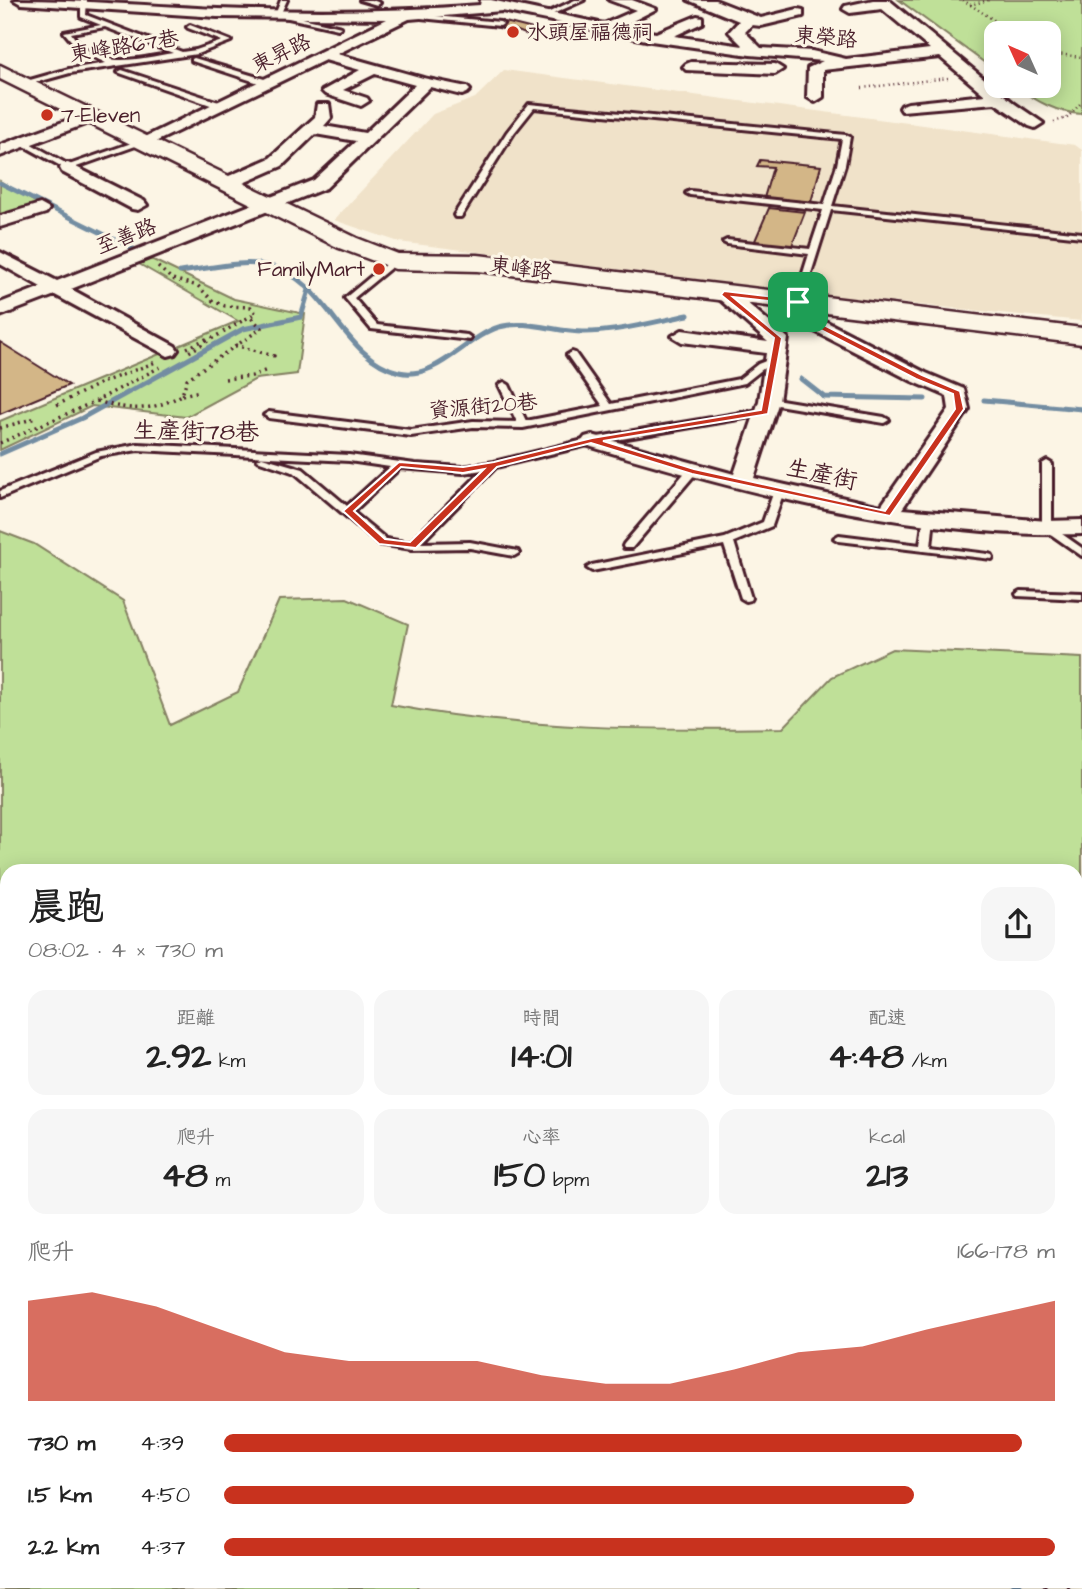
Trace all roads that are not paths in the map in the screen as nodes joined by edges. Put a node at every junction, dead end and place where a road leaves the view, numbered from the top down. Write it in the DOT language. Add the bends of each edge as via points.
graph roads {
  1 [pos="21,0"];
  2 [pos="28,0"];
  3 [pos="285,0"];
  4 [pos="363,0"];
  5 [pos="436,0"];
  6 [pos="476,0"];
  7 [pos="581,0"];
  8 [pos="616,0"];
  9 [pos="695,0"];
  10 [pos="784,0"];
  11 [pos="85,2"];
  12 [pos="883,2"];
  13 [pos="377,3"];
  14 [pos="504,8"];
  15 [pos="850,9"];
  16 [pos="798,13"];
  17 [pos="277,14"];
  18 [pos="407,15"];
  19 [pos="544,16"];
  20 [pos="697,20"];
  21 [pos="749,20"];
  22 [pos="811,23"];
  23 [pos="500,24"];
  24 [pos="104,26"];
  25 [pos="190,27"];
  26 [pos="338,27"];
  27 [pos="603,30"];
  28 [pos="659,37"];
  29 [pos="706,44"];
  30 [pos="751,51"];
  31 [pos="944,52"];
  32 [pos="182,54"];
  33 [pos="324,55"];
  34 [pos="194,60"];
  35 [pos="692,63"];
  36 [pos="845,64"];
  37 [pos="816,68"];
  38 [pos="119,69"];
  39 [pos="373,69"];
  40 [pos="10,78"];
  41 [pos="422,82"];
  42 [pos="268,83"];
  43 [pos="984,86"];
  44 [pos="462,90"];
  45 [pos="815,97"];
  46 [pos="990,98"];
  47 [pos="999,98"];
  48 [pos="361,101"];
  49 [pos="222,106"];
  50 [pos="323,107"];
  51 [pos="908,108"];
  52 [pos="90,117"];
  53 [pos="1035,122"];
  54 [pos="311,129"];
  55 [pos="368,138"];
  56 [pos="143,142"];
  57 [pos="23,143"];
  58 [pos="0,151"];
  59 [pos="68,168"];
  60 [pos="228,183"];
  61 [pos="690,193"];
  62 [pos="268,204"];
  63 [pos="138,205"];
  64 [pos="827,207"];
  65 [pos="40,209"];
  66 [pos="458,215"];
  67 [pos="0,222"];
  68 [pos="1082,235"];
  69 [pos="727,242"];
  70 [pos="812,253"];
  71 [pos="0,257"];
  72 [pos="395,261"];
  73 [pos="55,288"];
  74 [pos="724,293"];
  75 [pos="798,302"];
  76 [pos="0,310"];
  77 [pos="682,336"];
  78 [pos="1082,336"];
  79 [pos="467,338"];
  80 [pos="172,352"];
  81 [pos="777,354"];
  82 [pos="572,355"];
  83 [pos="504,385"];
  84 [pos="767,406"];
  85 [pos="608,407"];
  86 [pos="269,415"];
  87 [pos="884,420"];
  88 [pos="523,425"];
  89 [pos="592,441"];
  90 [pos="226,456"];
  91 [pos="399,464"];
  92 [pos="1047,464"];
  93 [pos="494,465"];
  94 [pos="692,471"];
  95 [pos="743,483"];
  96 [pos="779,491"];
  97 [pos="0,495"];
  98 [pos="348,511"];
  99 [pos="887,514"];
  100 [pos="929,517"];
  101 [pos="1082,527"];
  102 [pos="1047,528"];
  103 [pos="839,538"];
  104 [pos="728,541"];
  105 [pos="412,546"];
  106 [pos="628,546"];
  107 [pos="925,549"];
  108 [pos="514,553"];
  109 [pos="1082,553"];
  110 [pos="988,557"];
  111 [pos="592,568"];
  112 [pos="1021,594"];
  113 [pos="1082,596"];
  114 [pos="746,598"];
  1 -- 2 [label="street"];
  2 -- 11 [label="street"];
  3 -- 17 [label="lane"];
  4 -- 13 [label="lane"];
  5 -- 18 [label="street, 東昇路"];
  6 -- 14 [label="street, 東榮路"];
  7 -- 19 [label="lane"];
  8 -- 27 [label="street" via="649,9"];
  9 -- 21 [label="street"];
  10 -- 16 [label="street"];
  11 -- 17 [label="street"];
  11 -- 24 [label="lane" via="83,16"];
  12 -- 15 [label="street"];
  12 -- 31 [label="street"];
  14 -- 18 [label="street"];
  14 -- 19 [label="street, 東榮路"];
  16 -- 21 [label="street" via="761,22"];
  16 -- 22 [label="street"];
  17 -- 18 [label="street"];
  17 -- 26 [label="lane"];
  18 -- 23 [label="lane"];
  18 -- 33 [label="street, 東昇路"];
  19 -- 27 [label="street, 東榮路"];
  20 -- 28 [label="street"];
  21 -- 30 [label="street" via="736,32 752,43"];
  24 -- 32 [label="lane"];
  24 -- 38 [label="lane" via="67,32 84,52"];
  25 -- 32 [label="lane, 東峰路67巷" via="228,41"];
  27 -- 28 [label="street, 東榮路"];
  28 -- 29 [label="street, 東榮路"];
  29 -- 30 [label="street, 東榮路"];
  29 -- 35 [label="street"];
  30 -- 36 [label="street, 東榮路" via="777,48 823,55"];
  31 -- 36 [label="street, 東榮路"];
  31 -- 43 [label="street"];
  32 -- 38 [label="lane, 東峰路67巷"];
  33 -- 39 [label="street"];
  33 -- 42 [label="street, 東昇路"];
  34 -- 42 [label="lane"];
  35 -- 37 [label="street"];
  36 -- 37 [label="street"];
  37 -- 45 [label="street"];
  38 -- 40 [label="lane, 東峰路67巷"];
  38 -- 49 [label="lane"];
  39 -- 41 [label="street"];
  39 -- 48 [label="street" via="330,91"];
  40 -- 52 [label="main road, 東峰路"];
  41 -- 44 [label="street"];
  41 -- 55 [label="street, 至善路"];
  42 -- 49 [label="street, 東昇路"];
  46 -- 51 [label="street"];
  47 -- 53 [label="street"];
  49 -- 56 [label="street, 東昇路"];
  50 -- 54 [label="street" via="323,118"];
  52 -- 56 [label="main road, 東峰路"];
  52 -- 57 [label="street"];
  54 -- 55 [label="street"];
  54 -- 60 [label="street" via="276,162"];
  55 -- 62 [label="street, 至善路" via="320,184"];
  56 -- 59 [label="lane"];
  56 -- 60 [label="main road, 東峰路"];
  57 -- 58 [label="street"];
  57 -- 59 [label="lane"];
  59 -- 63 [label="street"];
  60 -- 62 [label="main road, 東峰路"];
  61 -- 64 [label="lane"];
  62 -- 72 [label="main road, 東峰路" via="328,235"];
  62 -- 73 [label="street, 至善路"];
  64 -- 66 [label="lane" via="846,137 532,106"];
  64 -- 68 [label="lane"];
  64 -- 70 [label="lane"];
  65 -- 67 [label="street"];
  69 -- 70 [label="lane"];
  70 -- 75 [label="lane"];
  71 -- 73 [label="street"];
  72 -- 74 [label="main road, 東峰路" via="478,263"];
  72 -- 79 [label="lane" via="349,298 374,327"];
  73 -- 76 [label="street, 至善路"];
  73 -- 80 [label="street"];
  74 -- 75 [label="main road, 東峰路"];
  74 -- 81 [label="street" via="778,338"];
  75 -- 78 [label="main road, 東峰路"];
  75 -- 99 [label="street" via="811,322 957,393 960,409"];
  77 -- 81 [label="street"];
  81 -- 84 [label="street"];
  81 -- 85 [label="lane, 資源街20巷" via="742,381"];
  82 -- 85 [label="lane"];
  83 -- 88 [label="lane"];
  84 -- 87 [label="lane, 生產街78巷"];
  84 -- 89 [label="lane, 生產街78巷"];
  84 -- 95 [label="street"];
  85 -- 88 [label="lane, 資源街20巷"];
  86 -- 88 [label="lane, 資源街20巷" via="411,433 473,424"];
  89 -- 93 [label="lane, 生產街78巷"];
  89 -- 94 [label="street, 生產街"];
  90 -- 98 [label="lane, 生產街78巷" via="271,461 299,471"];
  91 -- 93 [label="lane, 生產街78巷" via="463,470"];
  91 -- 97 [label="lane, 生產街78巷" via="138,447 99,454"];
  91 -- 98 [label="lane"];
  92 -- 102 [label="lane"];
  93 -- 105 [label="lane"];
  94 -- 95 [label="street, 生產街"];
  94 -- 106 [label="lane"];
  95 -- 96 [label="street, 生產街"];
  96 -- 99 [label="street, 生產街"];
  96 -- 104 [label="lane" via="768,524"];
  98 -- 105 [label="lane, 生產街78巷" via="383,542"];
  99 -- 100 [label="street, 生產街"];
  100 -- 102 [label="street, 生產街"];
  100 -- 107 [label="lane"];
  101 -- 102 [label="street, 生產街"];
  102 -- 109 [label="lane"];
  103 -- 107 [label="lane"];
  104 -- 111 [label="lane"];
  104 -- 114 [label="lane"];
  105 -- 108 [label="lane, 生產街78巷" via="470,545"];
  107 -- 110 [label="lane"];
  112 -- 113 [label="lane"];
}
